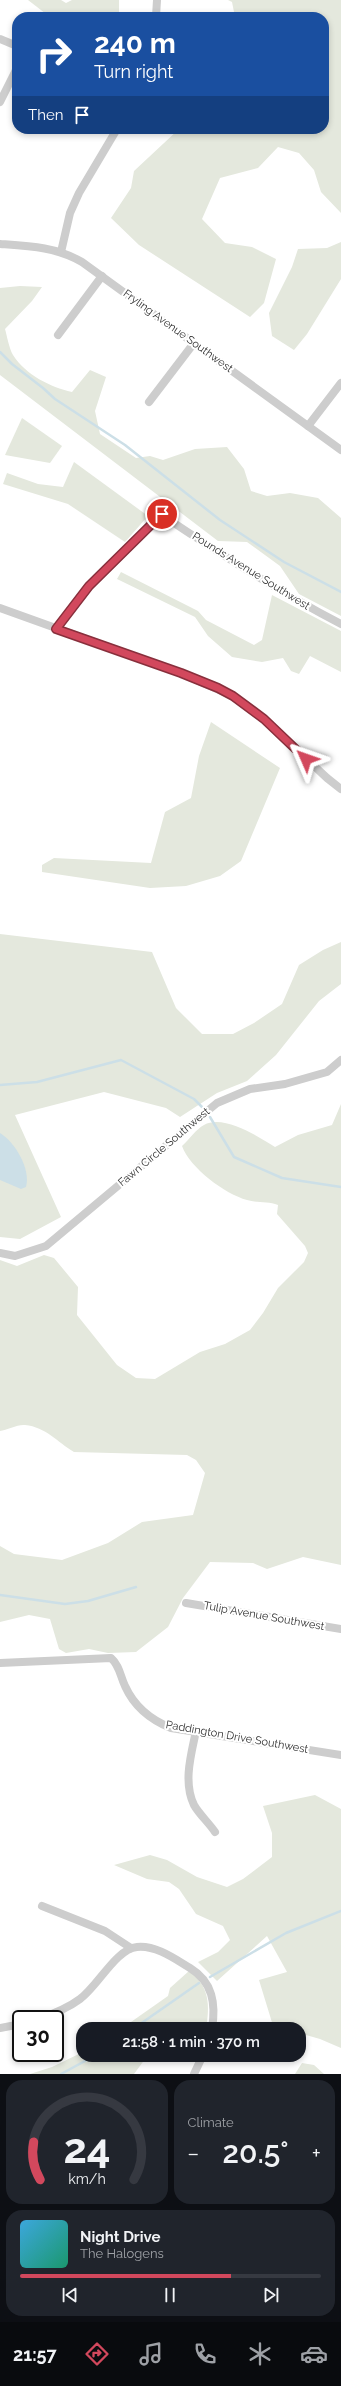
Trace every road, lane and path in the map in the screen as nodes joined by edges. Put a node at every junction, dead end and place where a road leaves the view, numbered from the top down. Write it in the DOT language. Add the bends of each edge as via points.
graph roads {
  1 [pos="157,0"];
  2 [pos="156,12"];
  3 [pos="0,39"];
  4 [pos="12,44"];
  5 [pos="12,78"];
  6 [pos="0,102"];
  7 [pos="114,134"];
  8 [pos="0,244"];
  9 [pos="61,252"];
  10 [pos="102,276"];
  11 [pos="58,335"];
  12 [pos="194,342"];
  13 [pos="341,383"];
  14 [pos="149,402"];
  15 [pos="308,426"];
  16 [pos="341,450"];
  17 [pos="0,608"];
  18 [pos="341,624"];
  19 [pos="56,629"];
  20 [pos="341,788"];
  21 [pos="341,1060"];
  22 [pos="0,1253"];
  23 [pos="186,1603"];
  24 [pos="341,1630"];
  25 [pos="0,1664"];
  26 [pos="196,1731"];
  27 [pos="341,1755"];
  28 [pos="215,1832"];
  29 [pos="42,1906"];
  30 [pos="131,1948"];
  31 [pos="63,2010"];
  32 [pos="212,2022"];
  33 [pos="12,2026"];
  34 [pos="0,2028"];
  35 [pos="200,2062"];
  36 [pos="194,2074"];
  1 -- 2 [label="street"];
  3 -- 4 [label="street"];
  5 -- 6 [label="street"];
  7 -- 9 [label="street" via="70,213"];
  8 -- 9 [label="street, Fryling Avenue Southwest" via="39,247"];
  9 -- 10 [label="street, Fryling Avenue Southwest" via="74,257"];
  10 -- 11 [label="street"];
  10 -- 12 [label="street, Fryling Avenue Southwest"];
  12 -- 14 [label="street"];
  12 -- 15 [label="street, Fryling Avenue Southwest"];
  13 -- 15 [label="street"];
  15 -- 16 [label="street, Fryling Avenue Southwest"];
  17 -- 19 [label="street"];
  18 -- 19 [label="street, Pounds Avenue Southwest" via="304,605 229,559 162,514 89,586"];
  19 -- 20 [label="street" via="181,673 233,696 264,719 325,777"];
  21 -- 22 [label="street, Fawn Circle Southwest" via="327,1072 285,1084 250,1088 217,1103 46,1246 15,1256"];
  23 -- 24 [label="street, Tulip Avenue Southwest"];
  25 -- 26 [label="street, Paddington Drive Southwest" via="111,1658 119,1668 125,1686 138,1707 160,1724"];
  26 -- 27 [label="street, Paddington Drive Southwest"];
  26 -- 28 [label="street" via="190,1756 190,1794 195,1806"];
  29 -- 30 [label="street" via="105,1931"];
  30 -- 31 [label="street" via="124,1952 96,1985"];
  30 -- 32 [label="street" via="149,1948 168,1955 196,1971 204,1979 213,1996"];
  33 -- 34 [label="street"];
  35 -- 36 [label="street"];
}
